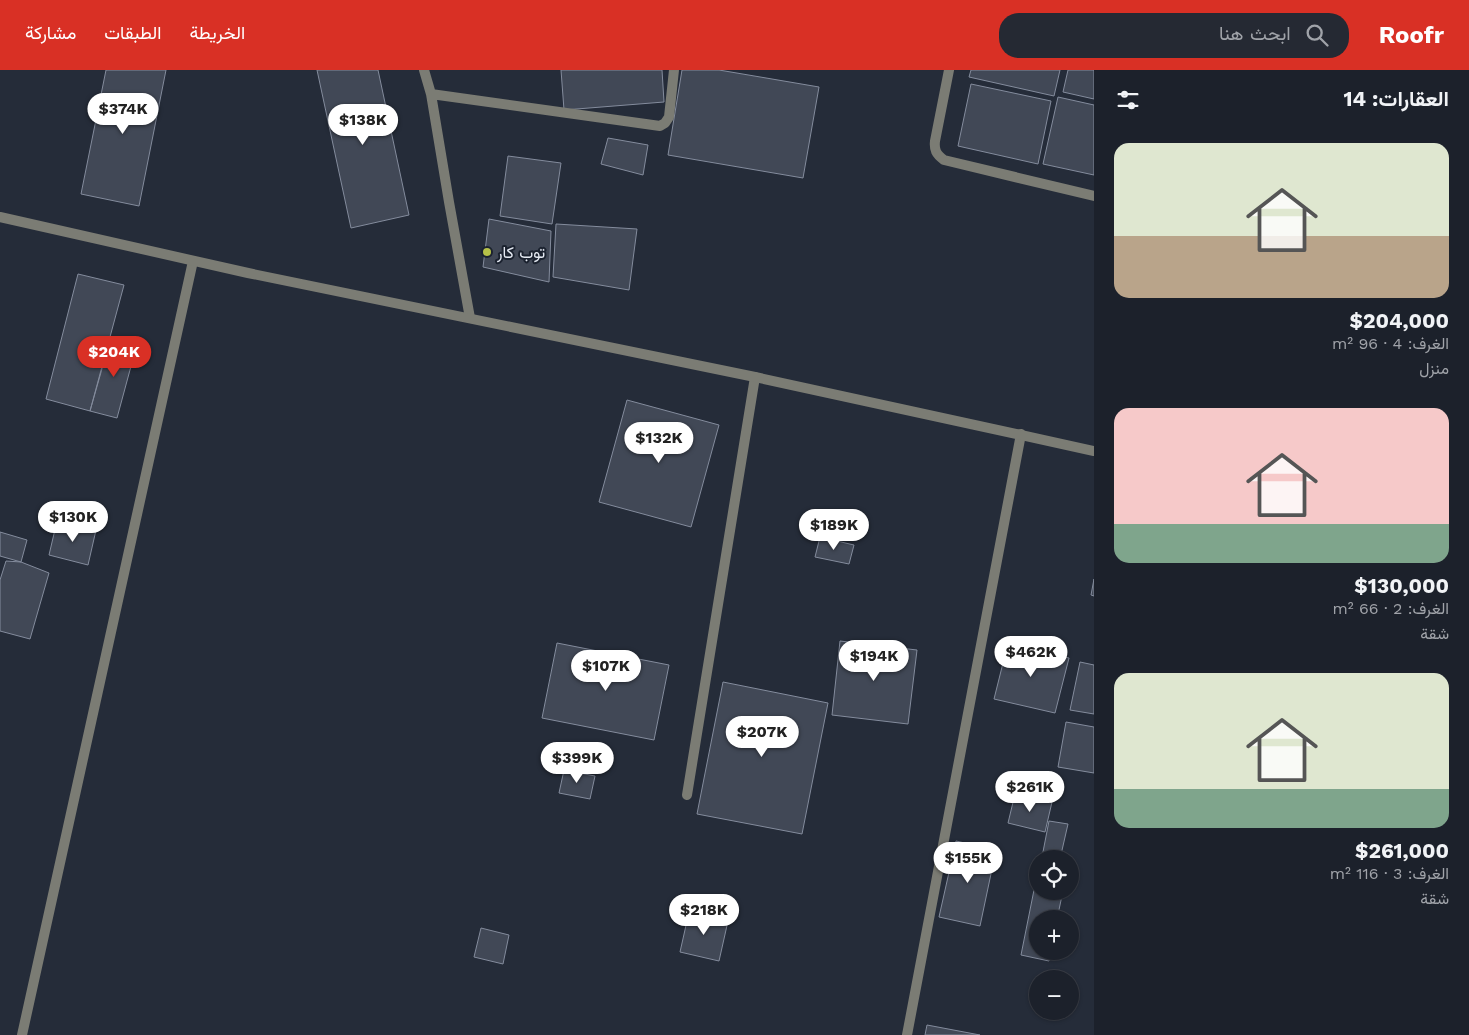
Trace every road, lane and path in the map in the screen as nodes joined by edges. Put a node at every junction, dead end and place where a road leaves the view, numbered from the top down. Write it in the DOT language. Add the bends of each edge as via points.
graph roads {
  1 [pos="424,70"];
  2 [pos="674,70"];
  3 [pos="949,70"];
  4 [pos="431,94"];
  5 [pos="1094,196"];
  6 [pos="0,217"];
  7 [pos="193,261"];
  8 [pos="470,318"];
  9 [pos="755,377"];
  10 [pos="1021,434"];
  11 [pos="1094,451"];
  12 [pos="687,795"];
  13 [pos="22,1035"];
  14 [pos="907,1035"];
  1 -- 4 [label="street"];
  2 -- 4 [label="street" via="669,118 660,126"];
  3 -- 5 [label="street" via="935,140 937,155 944,160"];
  4 -- 8 [label="street"];
  6 -- 7 [label="street"];
  7 -- 8 [label="street"];
  7 -- 13 [label="street"];
  8 -- 9 [label="street"];
  9 -- 10 [label="street"];
  9 -- 12 [label="street"];
  10 -- 11 [label="street"];
  10 -- 14 [label="street"];
}
